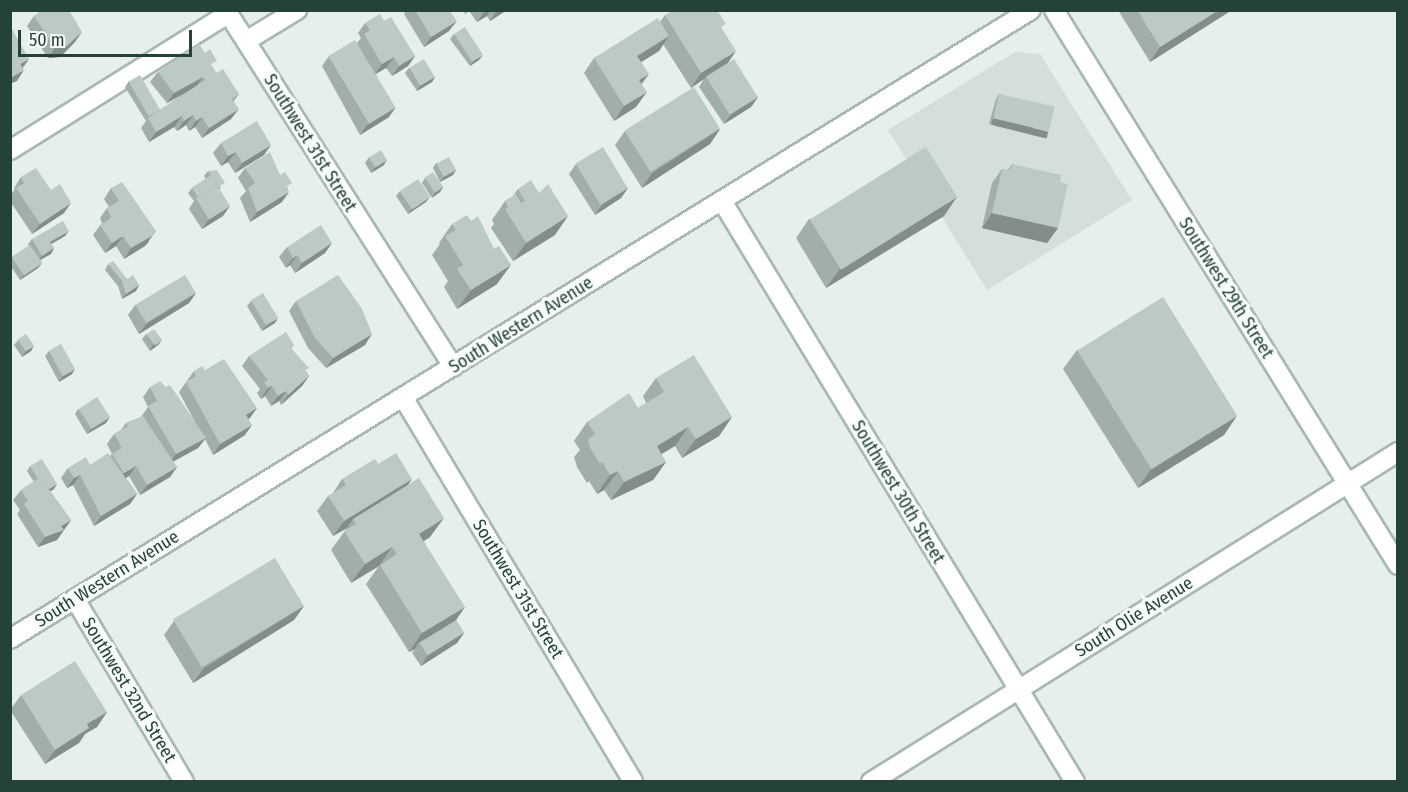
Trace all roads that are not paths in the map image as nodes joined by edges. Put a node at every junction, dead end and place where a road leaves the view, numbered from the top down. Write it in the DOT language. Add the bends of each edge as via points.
graph roads {
  1 [pos="297,10"];
  2 [pos="1031,10"];
  3 [pos="1054,10"];
  4 [pos="227,12"];
  5 [pos="246,42"];
  6 [pos="10,150"];
  7 [pos="722,201"];
  8 [pos="453,367"];
  9 [pos="403,397"];
  10 [pos="1398,452"];
  11 [pos="1347,483"];
  12 [pos="1398,565"];
  13 [pos="75,599"];
  14 [pos="10,639"];
  15 [pos="1017,690"];
  16 [pos="184,782"];
  17 [pos="633,782"];
  18 [pos="871,782"];
  19 [pos="1075,782"];
  1 -- 5 [label="street"];
  2 -- 7 [label="street, South Western Avenue"];
  3 -- 11 [label="street, Southwest 29th Street"];
  4 -- 5 [label="street, Southwest 31st Street"];
  4 -- 6 [label="street"];
  5 -- 8 [label="street, Southwest 31st Street"];
  7 -- 8 [label="street, South Western Avenue"];
  7 -- 15 [label="street, Southwest 30th Street"];
  8 -- 9 [label="street, South Western Avenue"];
  9 -- 13 [label="street, South Western Avenue"];
  9 -- 17 [label="street, Southwest 31st Street"];
  10 -- 11 [label="street, South Olie Avenue"];
  11 -- 12 [label="street, Southwest 29th Street"];
  11 -- 15 [label="street, South Olie Avenue"];
  13 -- 14 [label="street, South Western Avenue"];
  13 -- 16 [label="street, Southwest 32nd Street"];
  15 -- 18 [label="street, South Olie Avenue"];
  15 -- 19 [label="street, Southwest 30th Street"];
}
